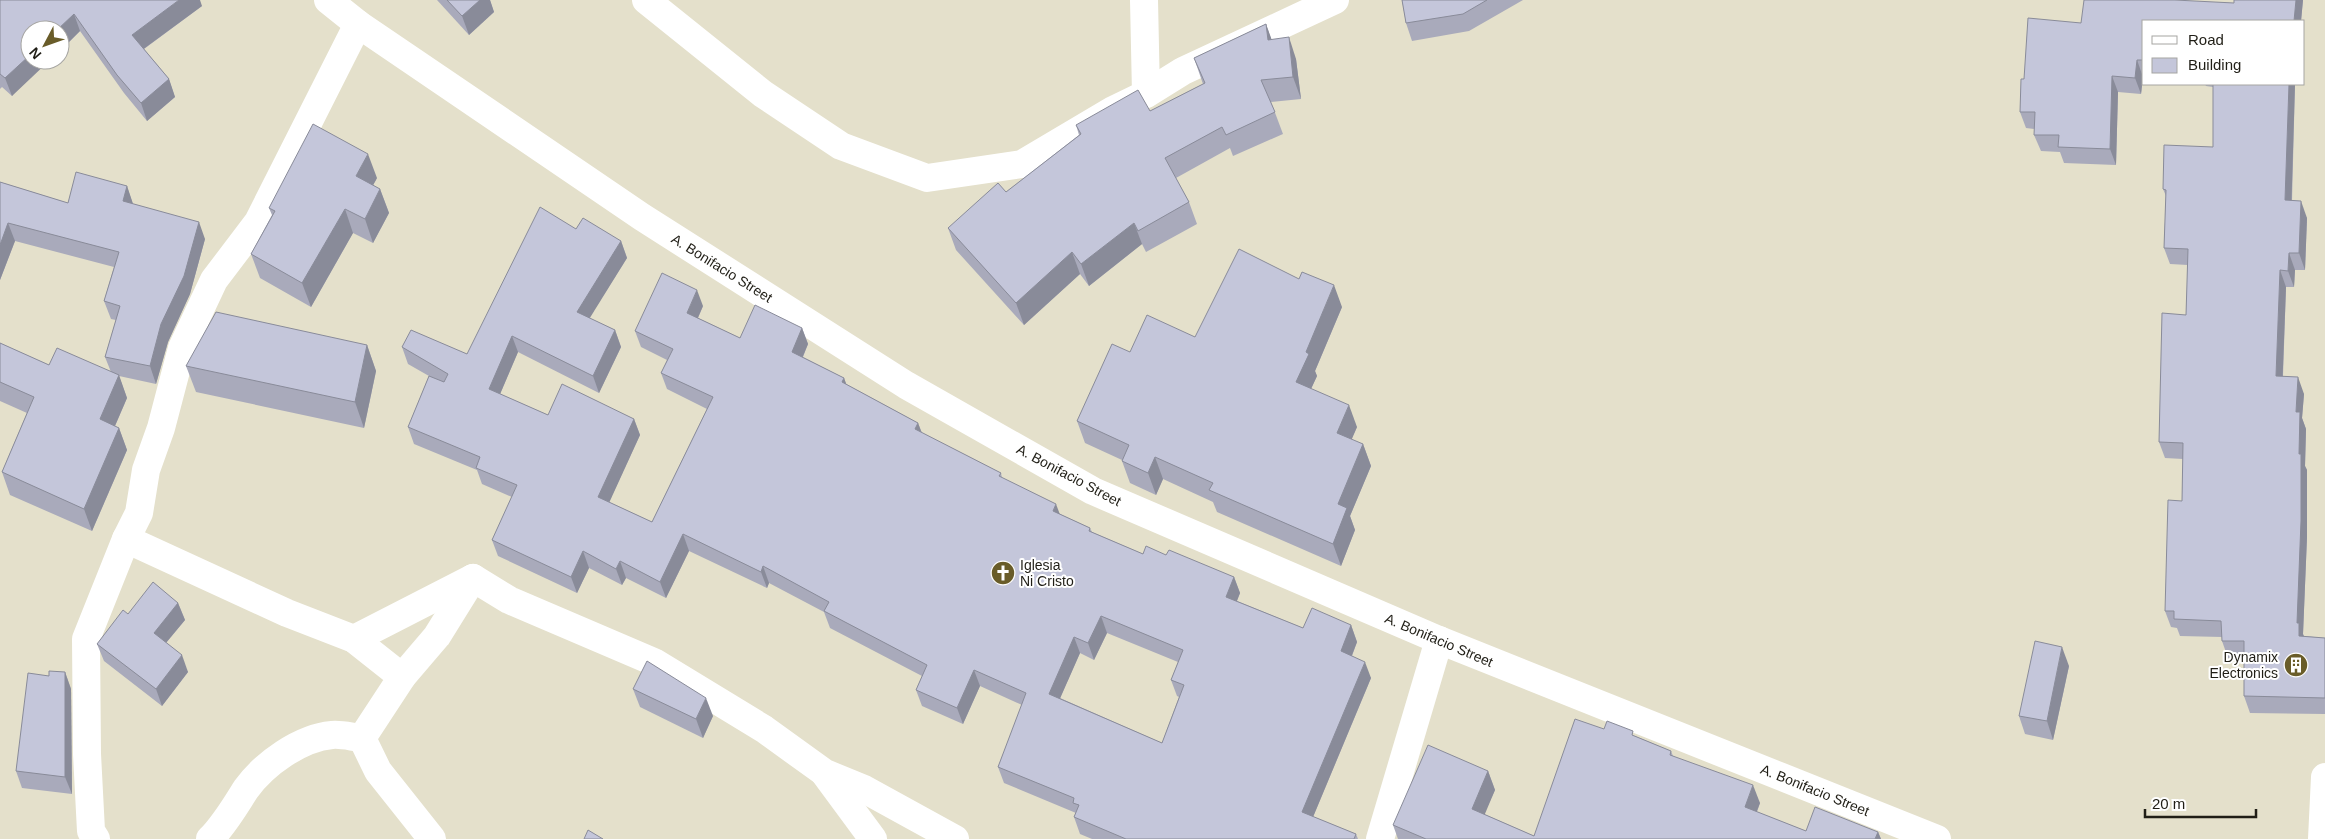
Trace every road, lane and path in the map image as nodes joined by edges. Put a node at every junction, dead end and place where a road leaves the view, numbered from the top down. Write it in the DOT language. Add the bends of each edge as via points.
graph roads {
  1 [pos="328,0"];
  2 [pos="646,0"];
  3 [pos="1144,0"];
  4 [pos="1335,0"];
  5 [pos="358,24"];
  6 [pos="1146,94"];
  7 [pos="126,539"];
  8 [pos="473,578"];
  9 [pos="354,639"];
  10 [pos="1439,640"];
  11 [pos="402,677"];
  12 [pos="362,738"];
  13 [pos="825,773"];
  14 [pos="2325,777"];
  15 [pos="96,839"];
  16 [pos="210,839"];
  17 [pos="432,839"];
  18 [pos="873,839"];
  19 [pos="955,839"];
  20 [pos="1380,839"];
  21 [pos="1937,839"];
  22 [pos="2322,839"];
  1 -- 5 [label="street, A. Bonifacio Street"];
  2 -- 6 [label="street" via="763,94 841,146 927,178 1022,164"];
  3 -- 6 [label="street"];
  4 -- 6 [label="street" via="1183,70"];
  5 -- 7 [label="street" via="258,222 214,280 182,348 146,470 139,513"];
  5 -- 10 [label="street, A. Bonifacio Street" via="642,217 915,390 1093,491"];
  7 -- 9 [label="street" via="287,613"];
  7 -- 15 [label="street" via="86,639 90,831"];
  8 -- 9 [label="street"];
  8 -- 11 [label="street" via="438,636"];
  8 -- 13 [label="street" via="509,600 654,662 764,729"];
  9 -- 11 [label="street"];
  10 -- 20 [label="street"];
  10 -- 21 [label="street, A. Bonifacio Street"];
  11 -- 12 [label="street"];
  12 -- 16 [label="street" via="332,735 303,742 284,754 248,787"];
  12 -- 17 [label="street" via="378,771"];
  13 -- 18 [label="street"];
  13 -- 19 [label="street" via="864,789"];
  14 -- 22 [label="street"];
}
